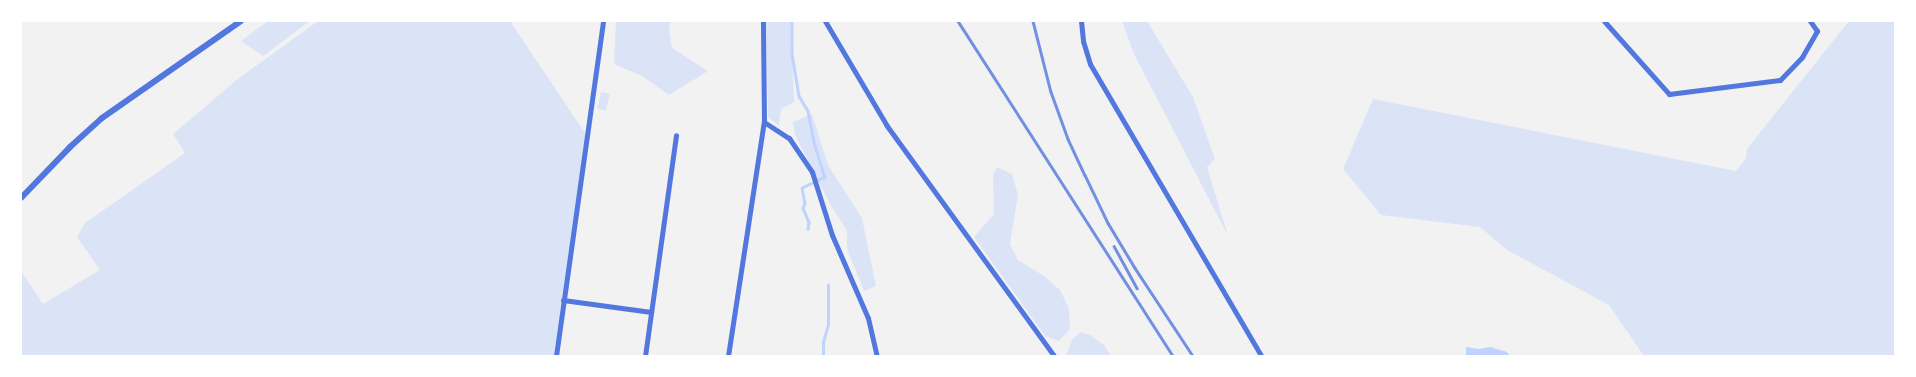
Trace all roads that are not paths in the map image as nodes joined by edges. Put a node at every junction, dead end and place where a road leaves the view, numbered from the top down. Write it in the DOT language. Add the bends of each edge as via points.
graph roads {
  1 [pos="242,21"];
  2 [pos="603,21"];
  3 [pos="763,21"];
  4 [pos="825,21"];
  5 [pos="1081,21"];
  6 [pos="1604,21"];
  7 [pos="1810,21"];
  8 [pos="764,122"];
  9 [pos="676,135"];
  10 [pos="21,198"];
  11 [pos="563,300"];
  12 [pos="651,312"];
  13 [pos="556,356"];
  14 [pos="645,356"];
  15 [pos="728,356"];
  16 [pos="877,356"];
  17 [pos="1054,356"];
  18 [pos="1261,356"];
  1 -- 10 [label="street" via="102,118"];
  2 -- 11 [label="street"];
  3 -- 8 [label="street"];
  4 -- 17 [label="street" via="887,126"];
  5 -- 18 [label="street" via="1090,64"];
  6 -- 7 [label="street" via="1669,94 1780,80 1802,57 1817,31"];
  8 -- 15 [label="street"];
  8 -- 16 [label="street" via="789,138 812,172 832,235 868,318"];
  9 -- 12 [label="street"];
  11 -- 12 [label="street"];
  11 -- 13 [label="street"];
  12 -- 14 [label="street"];
}
